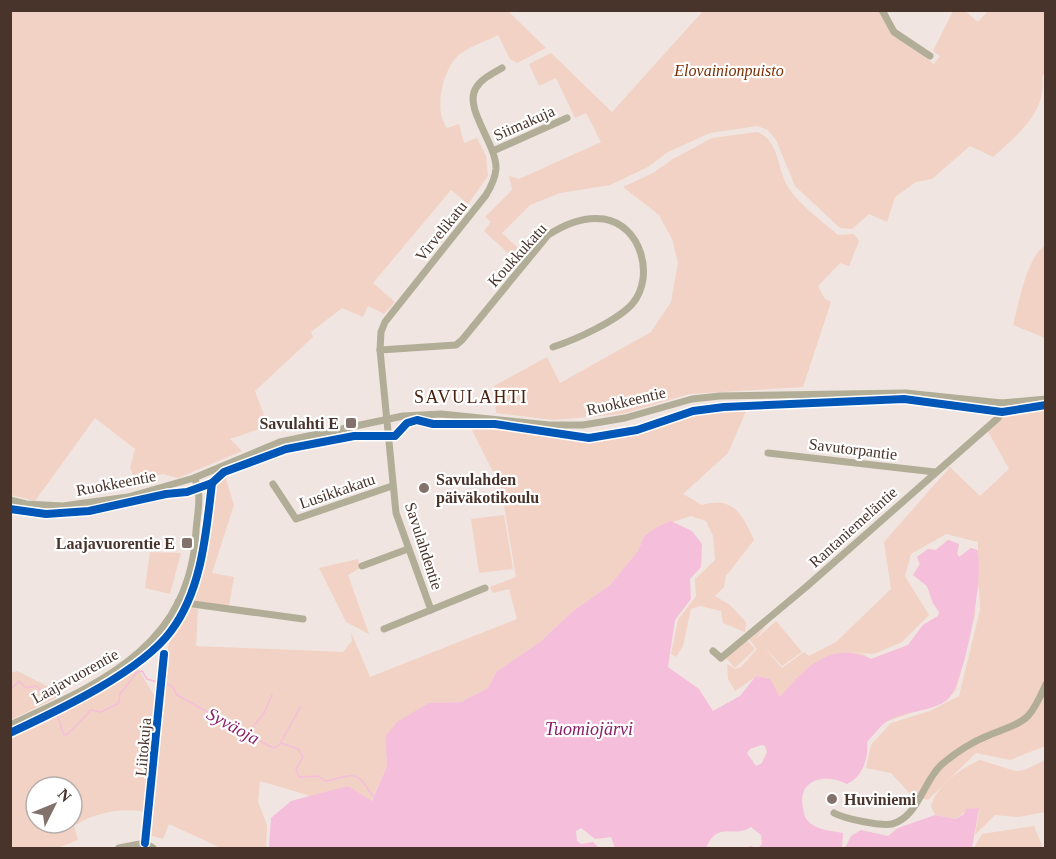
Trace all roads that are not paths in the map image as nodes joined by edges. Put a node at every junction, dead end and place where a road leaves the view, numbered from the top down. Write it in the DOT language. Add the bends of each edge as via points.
graph roads {
  1 [pos="882,10"];
  2 [pos="930,56"];
  3 [pos="502,68"];
  4 [pos="567,118"];
  5 [pos="493,151"];
  6 [pos="553,347"];
  7 [pos="380,350"];
  8 [pos="1046,399"];
  9 [pos="1002,402"];
  10 [pos="387,419"];
  11 [pos="768,453"];
  12 [pos="935,472"];
  13 [pos="194,478"];
  14 [pos="273,484"];
  15 [pos="392,486"];
  16 [pos="10,500"];
  17 [pos="408,549"];
  18 [pos="362,566"];
  19 [pos="485,588"];
  20 [pos="178,602"];
  21 [pos="431,610"];
  22 [pos="303,619"];
  23 [pos="384,629"];
  24 [pos="713,651"];
  25 [pos="1046,684"];
  26 [pos="10,725"];
  27 [pos="834,813"];
  28 [pos="119,849"];
  29 [pos="153,849"];
  1 -- 2 [label="street" via="894,32"];
  3 -- 5 [label="street, Virvelikatu" via="481,81 472,100"];
  4 -- 5 [label="street, Siimakuja"];
  5 -- 7 [label="street, Virvelikatu" via="496,167 486,195 385,322"];
  6 -- 7 [label="street, Koukkukatu" via="622,314 637,298 644,280 644,263 635,240 616,224 602,219 580,220 548,235 456,345"];
  7 -- 10 [label="street, Virvelikatu"];
  8 -- 9 [label="street, Ruokkeentie"];
  9 -- 10 [label="street, Ruokkeentie" via="906,393 743,394 692,399 584,425 441,414"];
  9 -- 12 [label="street, Rantaniemeläntie" via="998,418"];
  10 -- 13 [label="street, Ruokkeentie" via="280,442"];
  10 -- 15 [label="street, Savulahdentie"];
  11 -- 12 [label="street, Savutorpantie"];
  12 -- 24 [label="street, Rantaniemeläntie" via="721,658"];
  13 -- 16 [label="street, Ruokkeentie" via="128,497 80,505 43,506"];
  13 -- 20 [label="street, Laajavuorentie" via="200,488 196,546"];
  14 -- 15 [label="street, Lusikkakatu" via="296,519"];
  15 -- 17 [label="street, Savulahdentie"];
  17 -- 18 [label="street"];
  17 -- 21 [label="street, Savulahdentie"];
  19 -- 21 [label="street"];
  20 -- 22 [label="street"];
  20 -- 26 [label="street, Laajavuorentie" via="156,636 134,659 96,684"];
  21 -- 23 [label="street"];
  25 -- 27 [label="street" via="1026,718 971,743 940,766 910,812 897,821 883,824"];
  28 -- 29 [label="street" via="145,843"];
}
